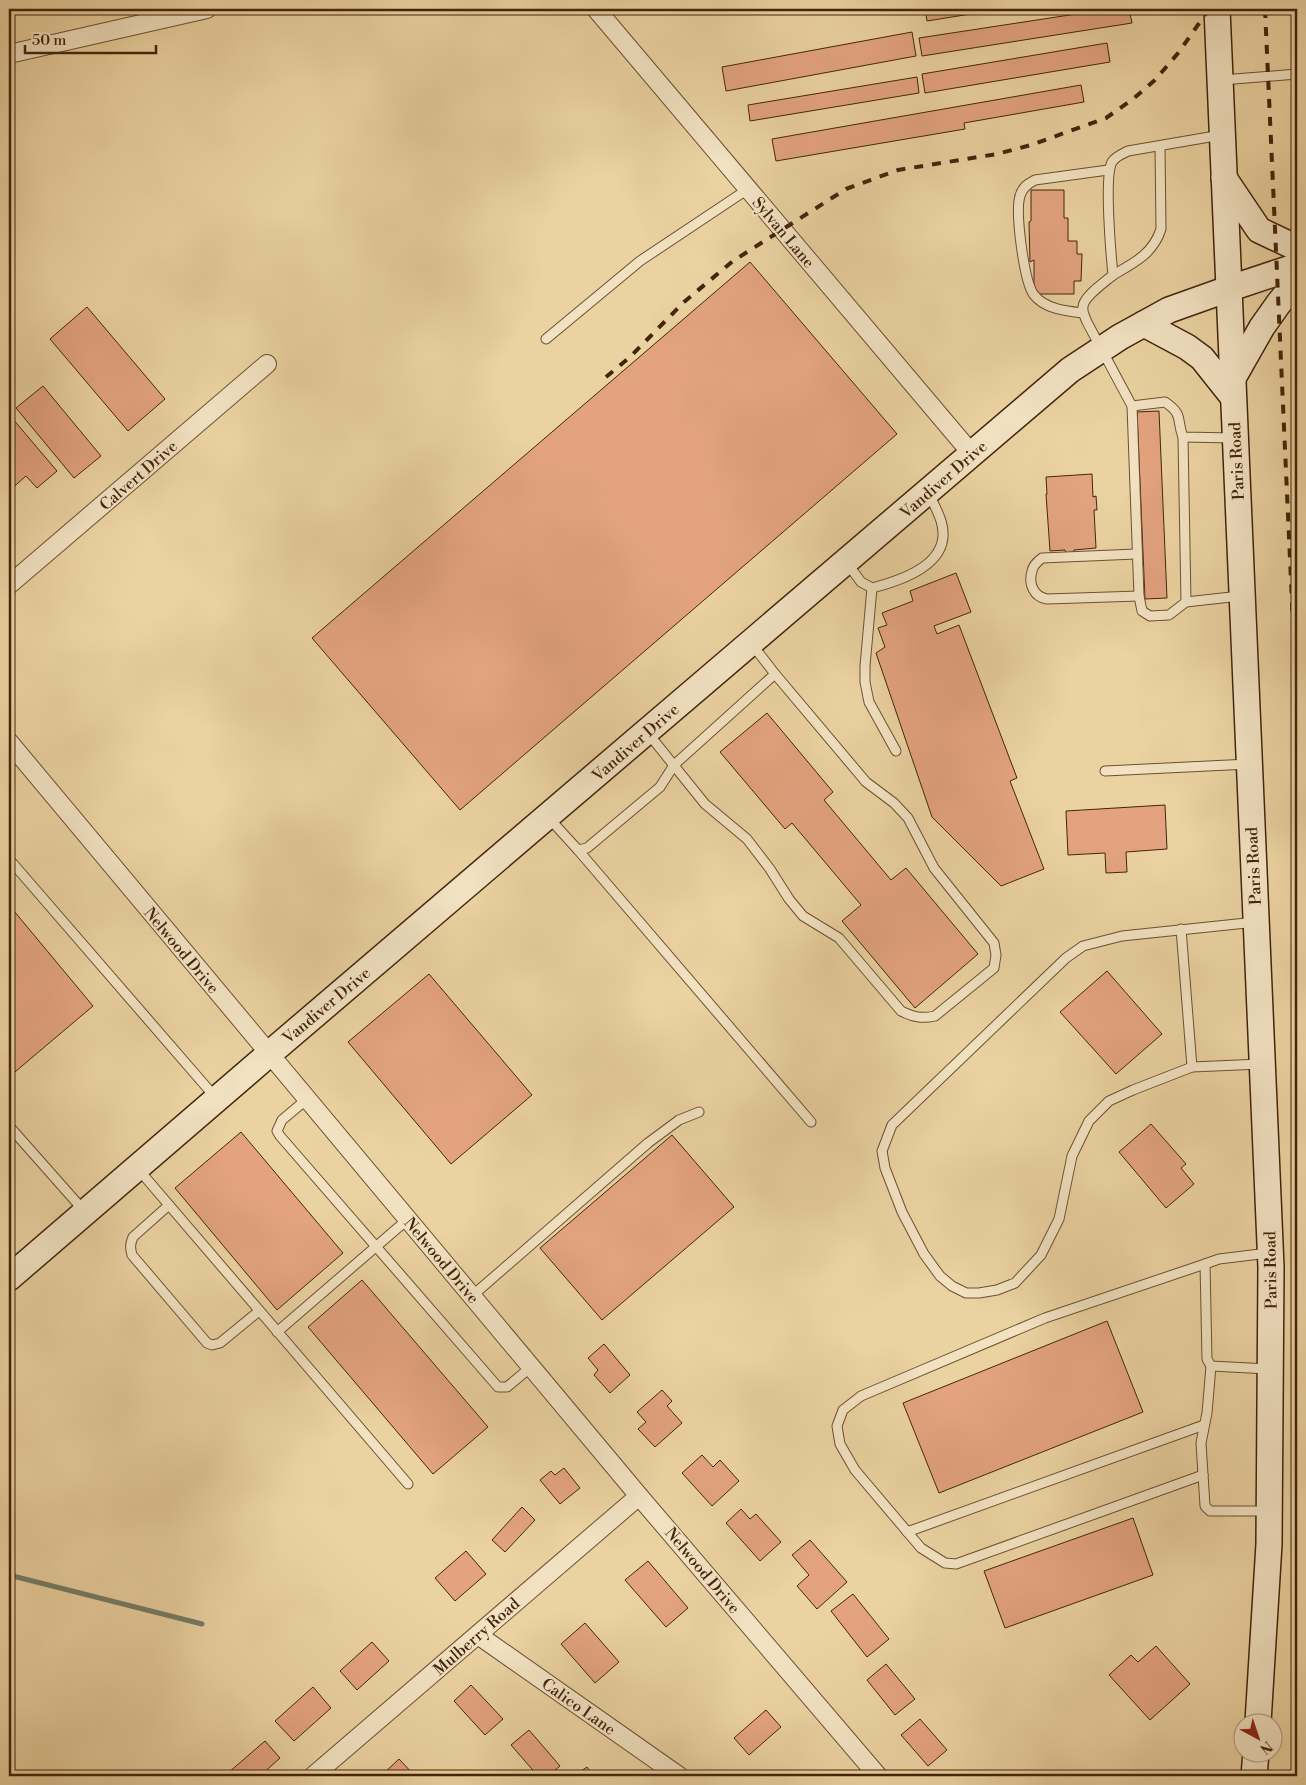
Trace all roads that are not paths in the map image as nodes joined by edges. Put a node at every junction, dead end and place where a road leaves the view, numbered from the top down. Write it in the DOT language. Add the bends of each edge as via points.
graph roads {
  1 [pos="207,9"];
  2 [pos="596,9"];
  3 [pos="1217,9"];
  4 [pos="9,54"];
  5 [pos="1297,74"];
  6 [pos="1220,80"];
  7 [pos="1222,135"];
  8 [pos="1160,146"];
  9 [pos="1108,170"];
  10 [pos="1224,177"];
  11 [pos="748,189"];
  12 [pos="1297,248"];
  13 [pos="1297,266"];
  14 [pos="1113,275"];
  15 [pos="1297,281"];
  16 [pos="1228,288"];
  17 [pos="1083,313"];
  18 [pos="1144,324"];
  19 [pos="546,339"];
  20 [pos="1101,349"];
  21 [pos="267,364"];
  22 [pos="1233,387"];
  23 [pos="1132,406"];
  24 [pos="1183,437"];
  25 [pos="1235,438"];
  26 [pos="972,454"];
  27 [pos="928,492"];
  28 [pos="1136,554"];
  29 [pos="846,562"];
  30 [pos="9,585"];
  31 [pos="872,588"];
  32 [pos="1139,596"];
  33 [pos="1242,596"];
  34 [pos="1186,602"];
  35 [pos="750,643"];
  36 [pos="775,674"];
  37 [pos="646,732"];
  38 [pos="9,742"];
  39 [pos="896,751"];
  40 [pos="1249,764"];
  41 [pos="674,765"];
  42 [pos="1105,771"];
  43 [pos="547,817"];
  44 [pos="578,850"];
  45 [pos="9,859"];
  46 [pos="1256,922"];
  47 [pos="1181,929"];
  48 [pos="269,1054"];
  49 [pos="1262,1064"];
  50 [pos="1192,1067"];
  51 [pos="217,1099"];
  52 [pos="307,1099"];
  53 [pos="699,1112"];
  54 [pos="811,1122"];
  55 [pos="9,1126"];
  56 [pos="137,1168"];
  57 [pos="169,1205"];
  58 [pos="85,1212"];
  59 [pos="408,1219"];
  60 [pos="376,1247"];
  61 [pos="1270,1252"];
  62 [pos="1205,1264"];
  63 [pos="9,1278"];
  64 [pos="472,1296"];
  65 [pos="259,1311"];
  66 [pos="277,1332"];
  67 [pos="531,1366"];
  68 [pos="1210,1366"];
  69 [pos="1270,1369"];
  70 [pos="1204,1425"];
  71 [pos="1203,1475"];
  72 [pos="408,1484"];
  73 [pos="639,1496"];
  74 [pos="1269,1511"];
  75 [pos="907,1532"];
  76 [pos="478,1635"];
  77 [pos="1259,1712"];
  78 [pos="1255,1762"];
  79 [pos="313,1776"];
  80 [pos="679,1776"];
  81 [pos="878,1776"];
  82 [pos="1254,1776"];
  1 -- 4 [label="street"];
  2 -- 11 [label="street, Sylvan Lane"];
  3 -- 6 [label="main road, Paris Road"];
  5 -- 6 [label="lane"];
  6 -- 7 [label="main road, Paris Road"];
  7 -- 8 [label="lane"];
  7 -- 10 [label="main road, Paris Road"];
  8 -- 9 [label="lane" via="1117,156"];
  8 -- 14 [label="lane" via="1162,230 1157,242 1135,262"];
  9 -- 14 [label="lane"];
  9 -- 17 [label="lane" via="1035,180 1028,183 1019,197 1018,217 1026,280 1034,295 1059,310"];
  10 -- 12 [label="main road" via="1259,230"];
  10 -- 16 [label="main road, Paris Road"];
  11 -- 19 [label="lane" via="640,261"];
  11 -- 26 [label="street, Sylvan Lane"];
  13 -- 16 [label="main road, Vandiver Drive"];
  14 -- 17 [label="lane" via="1086,299 1082,305"];
  15 -- 22 [label="main road" via="1262,328"];
  16 -- 18 [label="main road, Vandiver Drive" via="1169,310"];
  16 -- 22 [label="main road, Paris Road"];
  17 -- 20 [label="lane"];
  18 -- 20 [label="main road, Vandiver Drive"];
  18 -- 22 [label="main road" via="1202,358"];
  20 -- 23 [label="lane"];
  20 -- 26 [label="main road, Vandiver Drive" via="1070,370"];
  21 -- 30 [label="street, Calvert Drive"];
  22 -- 25 [label="main road, Paris Road"];
  23 -- 24 [label="lane" via="1165,402 1175,409"];
  23 -- 28 [label="lane"];
  24 -- 25 [label="lane"];
  24 -- 34 [label="lane"];
  25 -- 33 [label="main road, Paris Road"];
  26 -- 27 [label="main road, Vandiver Drive"];
  27 -- 29 [label="main road, Vandiver Drive"];
  27 -- 31 [label="lane" via="941,521 943,539 938,553 927,565 910,575"];
  28 -- 32 [label="lane"];
  28 -- 32 [label="lane" via="1042,558 1032,570 1030,581 1040,598"];
  29 -- 31 [label="lane" via="861,582"];
  29 -- 35 [label="main road, Vandiver Drive"];
  31 -- 39 [label="lane" via="865,682 870,702"];
  32 -- 34 [label="lane" via="1142,610 1150,616 1169,615"];
  33 -- 34 [label="lane"];
  33 -- 40 [label="main road, Paris Road"];
  35 -- 36 [label="lane"];
  35 -- 37 [label="main road, Vandiver Drive"];
  36 -- 41 [label="lane"];
  36 -- 41 [label="lane" via="866,782 908,818 934,868 994,943 994,968 935,1016 924,1019 901,1011 838,938 803,916 747,839 705,804"];
  37 -- 41 [label="lane"];
  37 -- 43 [label="main road, Vandiver Drive"];
  38 -- 48 [label="street, Nelwood Drive"];
  40 -- 42 [label="lane"];
  40 -- 46 [label="main road, Paris Road"];
  41 -- 44 [label="lane" via="660,786 587,848"];
  43 -- 44 [label="lane"];
  43 -- 48 [label="main road, Vandiver Drive"];
  44 -- 54 [label="lane"];
  45 -- 51 [label="lane"];
  46 -- 47 [label="lane"];
  46 -- 49 [label="main road, Paris Road"];
  47 -- 50 [label="lane"];
  47 -- 50 [label="lane" via="1122,936 1083,946 1066,958 892,1125 882,1151 885,1168 902,1212 924,1254 940,1276 966,1293 988,1292 1015,1283 1041,1255 1059,1218 1072,1156 1089,1122 1109,1101"];
  48 -- 51 [label="main road, Vandiver Drive"];
  48 -- 52 [label="street, Nelwood Drive"];
  49 -- 50 [label="lane"];
  49 -- 61 [label="main road, Paris Road"];
  51 -- 56 [label="main road, Vandiver Drive"];
  52 -- 59 [label="street, Nelwood Drive"];
  52 -- 60 [label="lane" via="282,1120 277,1131"];
  53 -- 64 [label="lane" via="678,1120 648,1143"];
  55 -- 58 [label="lane"];
  56 -- 57 [label="lane"];
  56 -- 58 [label="main road, Vandiver Drive"];
  57 -- 65 [label="lane"];
  57 -- 65 [label="lane" via="133,1237 130,1248 132,1255 206,1343 220,1343"];
  58 -- 63 [label="main road, Vandiver Drive"];
  59 -- 60 [label="lane"];
  59 -- 64 [label="street, Nelwood Drive"];
  60 -- 66 [label="lane"];
  60 -- 67 [label="lane" via="498,1387 507,1387"];
  61 -- 62 [label="lane"];
  61 -- 69 [label="main road, Paris Road"];
  62 -- 68 [label="lane" via="1207,1359"];
  62 -- 75 [label="lane" via="1045,1318 862,1396 843,1410 837,1426 840,1444 855,1470"];
  64 -- 67 [label="street, Nelwood Drive"];
  65 -- 66 [label="lane"];
  66 -- 72 [label="lane"];
  67 -- 73 [label="street, Nelwood Drive"];
  68 -- 69 [label="lane"];
  68 -- 70 [label="lane"];
  69 -- 74 [label="main road, Paris Road"];
  70 -- 71 [label="lane" via="1201,1443"];
  70 -- 75 [label="lane"];
  71 -- 74 [label="lane" via="1205,1506 1210,1511"];
  71 -- 75 [label="lane" via="956,1564 945,1563 921,1548"];
  73 -- 76 [label="street, Mulberry Road"];
  73 -- 81 [label="street, Nelwood Drive"];
  74 -- 77 [label="main road, Paris Road"];
  76 -- 79 [label="street, Mulberry Road"];
  76 -- 80 [label="street, Calico Lane"];
  78 -- 82 [label="main road"];
}
